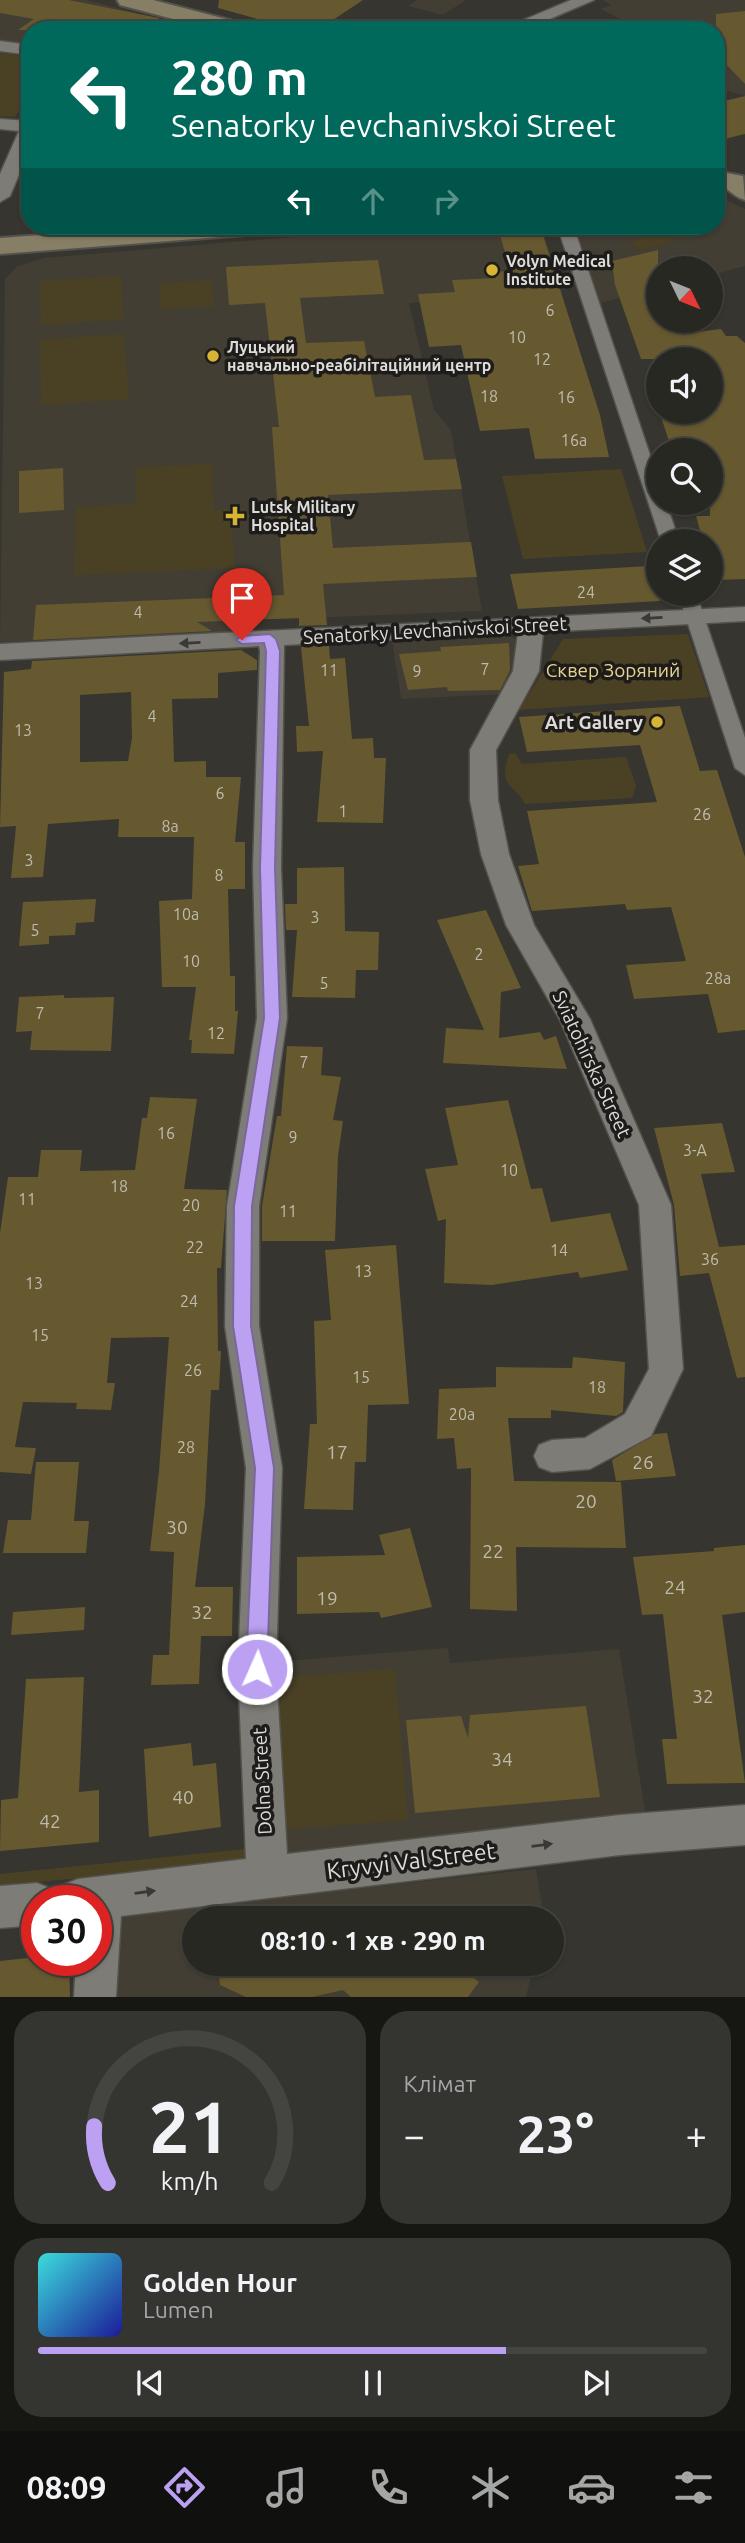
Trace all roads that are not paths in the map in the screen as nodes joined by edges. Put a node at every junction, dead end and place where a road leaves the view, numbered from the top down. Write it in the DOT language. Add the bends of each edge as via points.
graph roads {
  1 [pos="128,0"];
  2 [pos="586,0"];
  3 [pos="164,4"];
  4 [pos="537,4"];
  5 [pos="556,11"];
  6 [pos="214,21"];
  7 [pos="531,21"];
  8 [pos="0,46"];
  9 [pos="21,49"];
  10 [pos="0,124"];
  11 [pos="21,126"];
  12 [pos="21,148"];
  13 [pos="0,196"];
  14 [pos="143,235"];
  15 [pos="568,235"];
  16 [pos="0,246"];
  17 [pos="666,529"];
  18 [pos="682,606"];
  19 [pos="691,606"];
  20 [pos="697,606"];
  21 [pos="745,614"];
  22 [pos="529,624"];
  23 [pos="270,639"];
  24 [pos="0,652"];
  25 [pos="745,768"];
  26 [pos="552,1456"];
  27 [pos="745,1825"];
  28 [pos="268,1878"];
  29 [pos="112,1897"];
  30 [pos="21,1905"];
  31 [pos="0,1907"];
  32 [pos="94,1976"];
  33 [pos="95,1997"];
  1 -- 3 [label="main road"];
  2 -- 5 [label="street"];
  3 -- 6 [label="main road"];
  4 -- 5 [label="street"];
  5 -- 7 [label="street"];
  8 -- 9 [label="street"];
  10 -- 11 [label="street"];
  12 -- 13 [label="street"];
  14 -- 16 [label="main road"];
  15 -- 17 [label="street"];
  18 -- 22 [label="street, Senatorky Levchanivskoi Street, one-way"];
  19 -- 25 [label="street"];
  20 -- 21 [label="street, Senatorky Levchanivskoi Street"];
  22 -- 23 [label="street, Senatorky Levchanivskoi Street"];
  22 -- 26 [label="street, Sviatohirska Street" via="526,670 483,750 484,800 495,854 520,925 575,1019 655,1205 666,1369 638,1425 590,1453"];
  23 -- 24 [label="street, Senatorky Levchanivskoi Street, one-way"];
  23 -- 28 [label="street, Dolna Street" via="267,868 272,1018 243,1206 242,1326 264,1468 257,1669"];
  28 -- 27 [label="street, Kryvyi Val Street, one-way" via="620,1835"];
  29 -- 28 [label="street, Kryvyi Val Street, one-way"];
  30 -- 31 [label="street"];
  32 -- 33 [label="street"];
}
